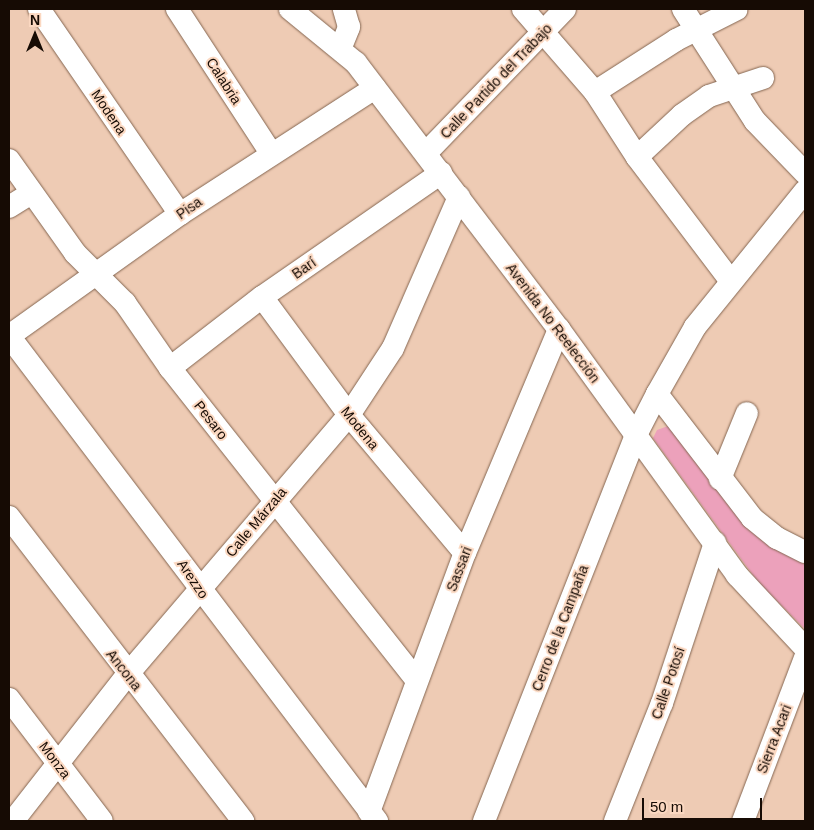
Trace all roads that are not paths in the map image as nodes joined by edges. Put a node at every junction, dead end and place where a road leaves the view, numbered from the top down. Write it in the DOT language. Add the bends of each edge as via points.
graph roads {
  1 [pos="39,9"];
  2 [pos="177,9"];
  3 [pos="290,9"];
  4 [pos="345,9"];
  5 [pos="522,9"];
  6 [pos="565,9"];
  7 [pos="683,9"];
  8 [pos="737,9"];
  9 [pos="699,29"];
  10 [pos="542,34"];
  11 [pos="341,48"];
  12 [pos="763,78"];
  13 [pos="375,88"];
  14 [pos="732,88"];
  15 [pos="595,92"];
  16 [pos="271,153"];
  17 [pos="426,153"];
  18 [pos="637,157"];
  19 [pos="9,160"];
  20 [pos="441,173"];
  21 [pos="805,173"];
  22 [pos="805,191"];
  23 [pos="31,193"];
  24 [pos="459,197"];
  25 [pos="9,207"];
  26 [pos="180,214"];
  27 [pos="99,275"];
  28 [pos="730,280"];
  29 [pos="262,297"];
  30 [pos="559,329"];
  31 [pos="9,336"];
  32 [pos="170,368"];
  33 [pos="657,394"];
  34 [pos="747,413"];
  35 [pos="349,415"];
  36 [pos="636,435"];
  37 [pos="720,479"];
  38 [pos="274,500"];
  39 [pos="9,516"];
  40 [pos="715,542"];
  41 [pos="805,552"];
  42 [pos="465,553"];
  43 [pos="199,589"];
  44 [pos="805,648"];
  45 [pos="805,658"];
  46 [pos="128,675"];
  47 [pos="416,679"];
  48 [pos="9,699"];
  49 [pos="56,762"];
  50 [pos="373,816"];
  51 [pos="13,821"];
  52 [pos="102,821"];
  53 [pos="243,821"];
  54 [pos="484,821"];
  55 [pos="615,821"];
  56 [pos="744,821"];
  1 -- 26 [label="street, Modena"];
  2 -- 16 [label="street, Calabria"];
  3 -- 11 [label="street, Avenida No Reelección"];
  4 -- 11 [label="street" via="348,27"];
  5 -- 10 [label="street"];
  6 -- 10 [label="street, Calle Partido del Trabajo"];
  7 -- 9 [label="street"];
  8 -- 9 [label="street"];
  9 -- 14 [label="street"];
  9 -- 15 [label="street"];
  10 -- 15 [label="street"];
  10 -- 17 [label="street, Calle Partido del Trabajo"];
  11 -- 13 [label="street, Avenida No Reelección"];
  12 -- 14 [label="street"];
  13 -- 16 [label="street, Pisa"];
  13 -- 17 [label="street, Avenida No Reelección"];
  14 -- 18 [label="street" via="709,96 682,115"];
  14 -- 21 [label="street" via="766,135"];
  15 -- 18 [label="street"];
  16 -- 26 [label="street, Pisa"];
  17 -- 20 [label="street, Avenida No Reelección"];
  18 -- 28 [label="street"];
  19 -- 23 [label="street, Pesaro"];
  20 -- 24 [label="street, Avenida No Reelección"];
  20 -- 29 [label="street, Barí"];
  22 -- 28 [label="street, Cerro de la Campaña"];
  23 -- 25 [label="street"];
  23 -- 27 [label="street, Pesaro" via="75,253"];
  24 -- 30 [label="street, Avenida No Reelección"];
  24 -- 35 [label="street, Calle Márzala" via="393,348"];
  26 -- 27 [label="street, Pisa"];
  27 -- 31 [label="street, Pisa"];
  27 -- 32 [label="street, Pesaro" via="125,303"];
  28 -- 33 [label="street, Cerro de la Campaña" via="680,348"];
  29 -- 32 [label="street, Barí"];
  29 -- 35 [label="street, Modena"];
  30 -- 36 [label="street, Avenida No Reelección"];
  30 -- 42 [label="street, Sassari"];
  31 -- 43 [label="street, Arezzo"];
  32 -- 38 [label="street, Pesaro"];
  33 -- 36 [label="street, Cerro de la Campaña"];
  33 -- 37 [label="street"];
  34 -- 37 [label="street"];
  35 -- 38 [label="street, Calle Márzala"];
  35 -- 42 [label="street, Modena"];
  36 -- 40 [label="street, Avenida No Reelección"];
  36 -- 54 [label="street, Cerro de la Campaña"];
  37 -- 41 [label="street" via="752,518 777,538"];
  38 -- 43 [label="street, Calle Márzala"];
  38 -- 47 [label="street, Pesaro"];
  39 -- 46 [label="street, Ancona"];
  40 -- 44 [label="street, Avenida No Reelección" via="764,607"];
  40 -- 55 [label="street, Calle Potosí" via="662,703"];
  42 -- 47 [label="street, Sassari"];
  43 -- 46 [label="street, Calle Márzala"];
  43 -- 50 [label="street, Arezzo"];
  45 -- 56 [label="street, Sierra Acari"];
  46 -- 49 [label="street, Calle Márzala"];
  46 -- 53 [label="street, Ancona"];
  47 -- 50 [label="street, Sassari"];
  48 -- 49 [label="street, Monza"];
  49 -- 51 [label="street, Calle Márzala"];
  49 -- 52 [label="street, Monza"];
}
